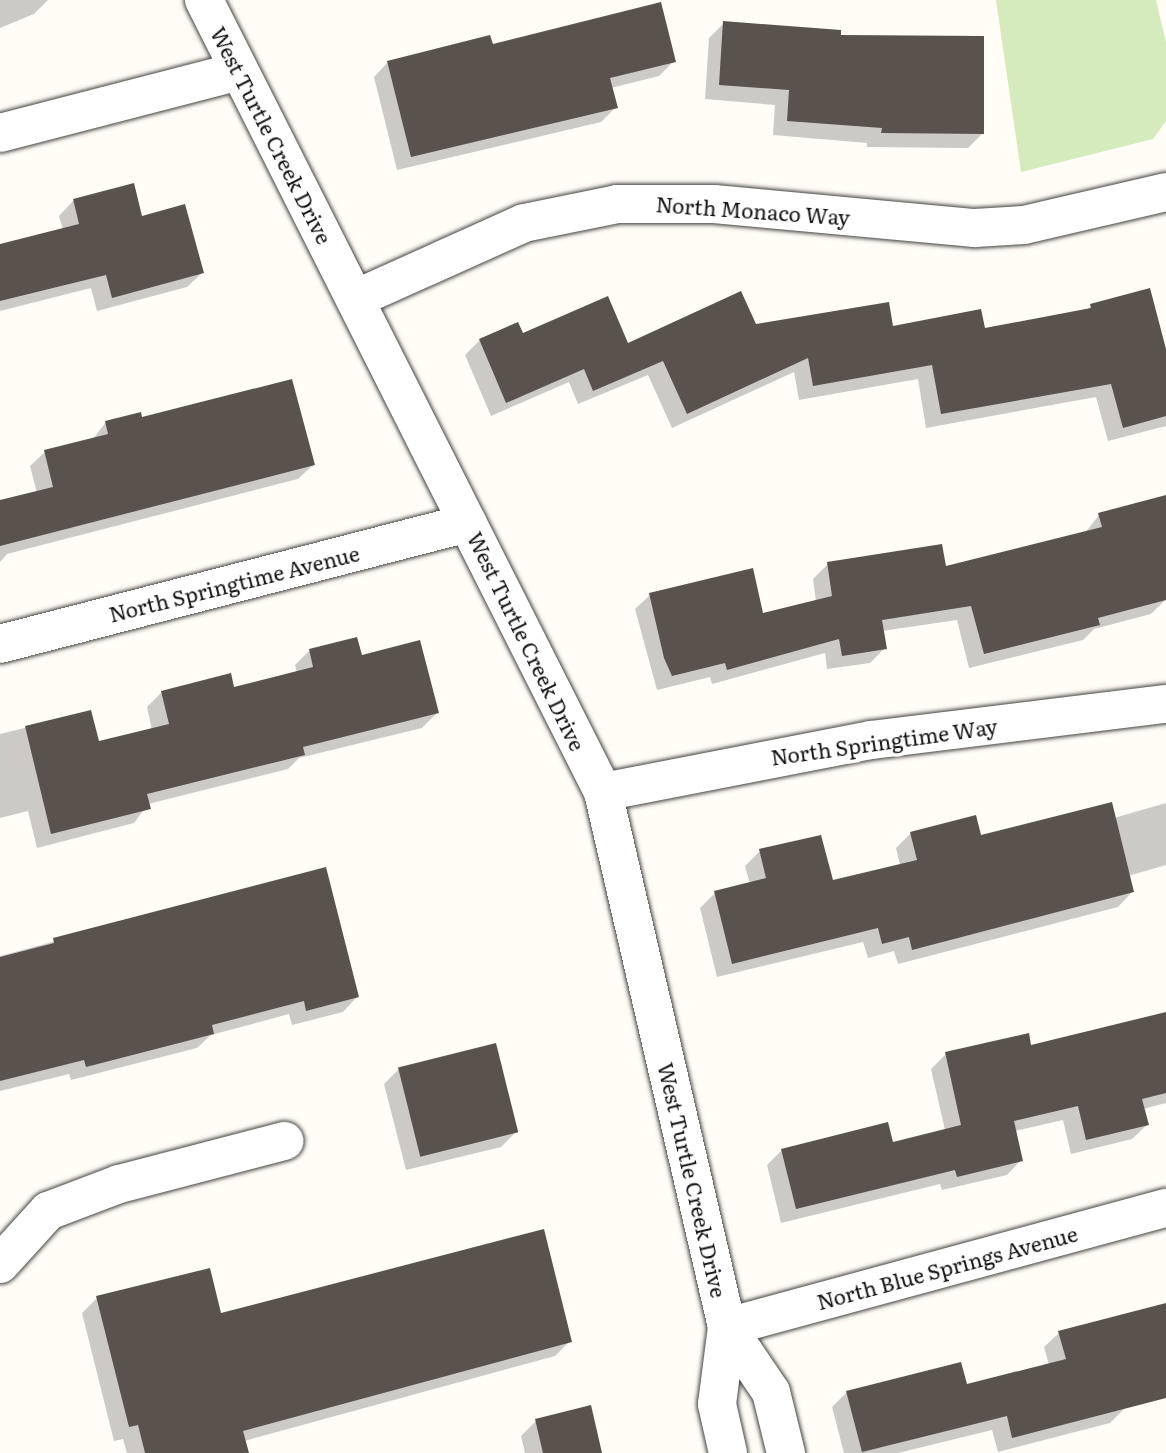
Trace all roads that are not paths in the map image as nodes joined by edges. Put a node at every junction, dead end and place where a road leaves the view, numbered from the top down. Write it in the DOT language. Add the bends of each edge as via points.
graph roads {
  1 [pos="204,0"];
  2 [pos="239,71"];
  3 [pos="0,133"];
  4 [pos="1166,192"];
  5 [pos="355,299"];
  6 [pos="468,523"];
  7 [pos="0,644"];
  8 [pos="1166,704"];
  9 [pos="603,792"];
  10 [pos="284,1141"];
  11 [pos="1166,1208"];
  12 [pos="0,1264"];
  13 [pos="727,1327"];
  14 [pos="728,1453"];
  15 [pos="786,1453"];
  1 -- 2 [label="street, West Turtle Creek Drive"];
  2 -- 3 [label="street"];
  2 -- 5 [label="street, West Turtle Creek Drive"];
  4 -- 5 [label="street, North Monaco Way" via="1036,223 975,228 714,204 617,204 524,223"];
  5 -- 6 [label="street, West Turtle Creek Drive"];
  6 -- 7 [label="street, North Springtime Avenue"];
  6 -- 9 [label="street, West Turtle Creek Drive"];
  8 -- 9 [label="street, North Springtime Way" via="871,740"];
  9 -- 13 [label="street, West Turtle Creek Drive"];
  10 -- 12 [label="street" via="119,1184 48,1211"];
  11 -- 13 [label="street, North Blue Springs Avenue"];
  13 -- 14 [label="street, West Turtle Creek Drive" via="717,1404"];
  13 -- 15 [label="street, West Turtle Creek Drive" via="771,1391"];
}
